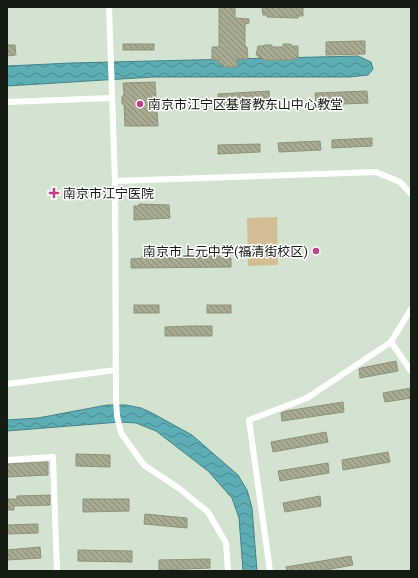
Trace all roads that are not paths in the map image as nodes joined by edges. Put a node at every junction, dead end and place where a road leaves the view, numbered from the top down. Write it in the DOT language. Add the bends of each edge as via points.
graph roads {
  1 [pos="109,7"];
  2 [pos="111,98"];
  3 [pos="7,102"];
  4 [pos="115,181"];
  5 [pos="411,194"];
  6 [pos="411,308"];
  7 [pos="391,342"];
  8 [pos="116,370"];
  9 [pos="411,371"];
  10 [pos="7,384"];
  11 [pos="7,460"];
  12 [pos="57,571"];
  13 [pos="228,571"];
  14 [pos="270,571"];
  1 -- 2 [label="street"];
  2 -- 3 [label="street"];
  2 -- 4 [label="street"];
  4 -- 5 [label="street" via="376,172 400,182"];
  4 -- 8 [label="street"];
  6 -- 7 [label="street"];
  7 -- 9 [label="street"];
  7 -- 14 [label="street" via="307,398 249,420"];
  8 -- 10 [label="street"];
  8 -- 13 [label="street" via="117,416 121,433 144,465 208,512 226,543"];
  11 -- 12 [label="street" via="53,457"];
}
